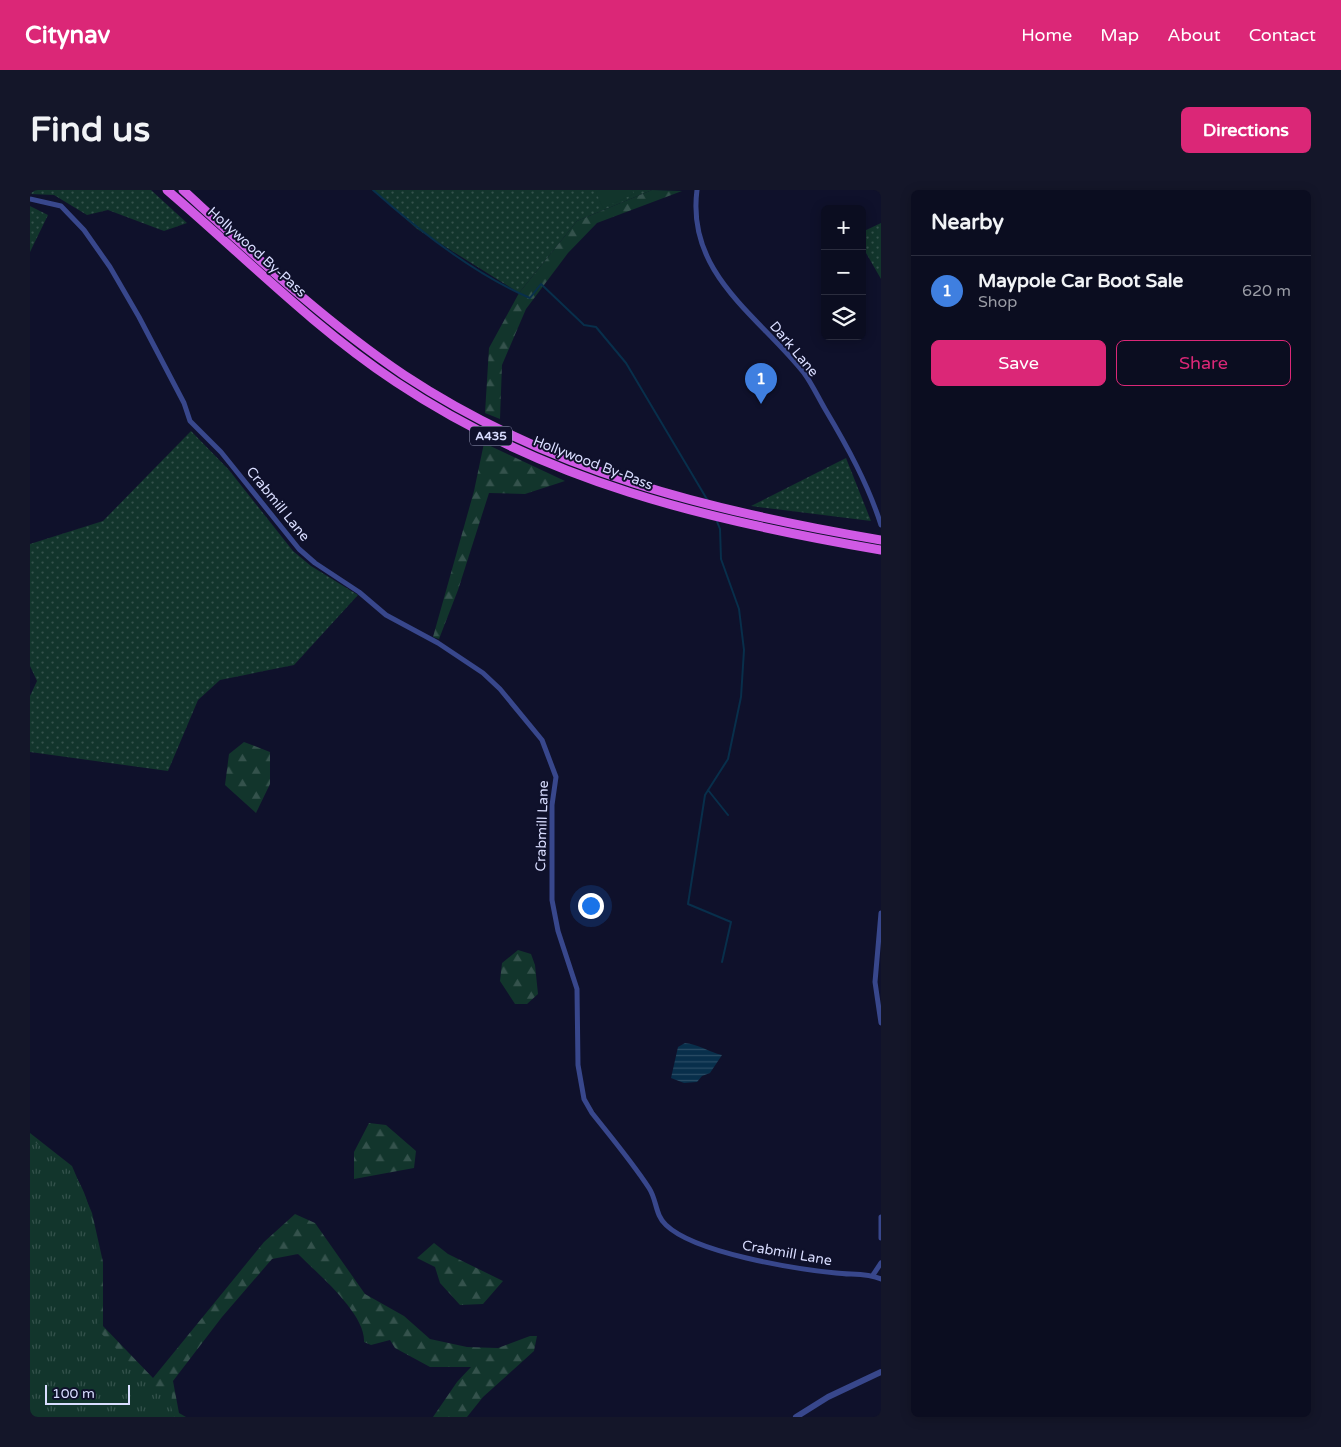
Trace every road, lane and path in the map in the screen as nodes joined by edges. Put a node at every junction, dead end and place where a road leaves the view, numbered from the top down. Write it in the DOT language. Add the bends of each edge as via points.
graph roads {
  1 [pos="167,190"];
  2 [pos="183,190"];
  3 [pos="697,190"];
  4 [pos="30,199"];
  5 [pos="880,515"];
  6 [pos="881,525"];
  7 [pos="881,540"];
  8 [pos="881,550"];
  9 [pos="881,913"];
  10 [pos="881,1023"];
  11 [pos="881,1216"];
  12 [pos="881,1238"];
  13 [pos="881,1263"];
  14 [pos="873,1276"];
  15 [pos="881,1279"];
  16 [pos="881,1372"];
  17 [pos="796,1417"];
  1 -- 8 [label="highway, Hollywood By-Pass / A435" via="305,314 351,350 397,383 492,437 562,469 684,510"];
  2 -- 7 [label="highway, Hollywood By-Pass / A435" via="313,307 355,340 405,375 494,426 569,461 646,489 761,517"];
  3 -- 5 [label="street, Dark Lane" via="695,202 704,252 721,282 744,311 772,336 805,374 852,457"];
  4 -- 14 [label="street, Crabmill Lane" via="61,206 84,230 139,316 190,421 221,452 299,549 315,564 359,592 386,616 438,643 478,669 500,689 542,740 556,777 552,805 552,900 558,931 577,989 578,1065 582,1090 592,1112 651,1190 658,1214 666,1225 692,1240 765,1262"];
  5 -- 6 [label="street, Dark Lane"];
  9 -- 10 [label="street" via="874,982"];
  11 -- 12 [label="street"];
  13 -- 14 [label="street"];
  14 -- 15 [label="street, Crabmill Lane"];
  16 -- 17 [label="street" via="828,1397"];
}
